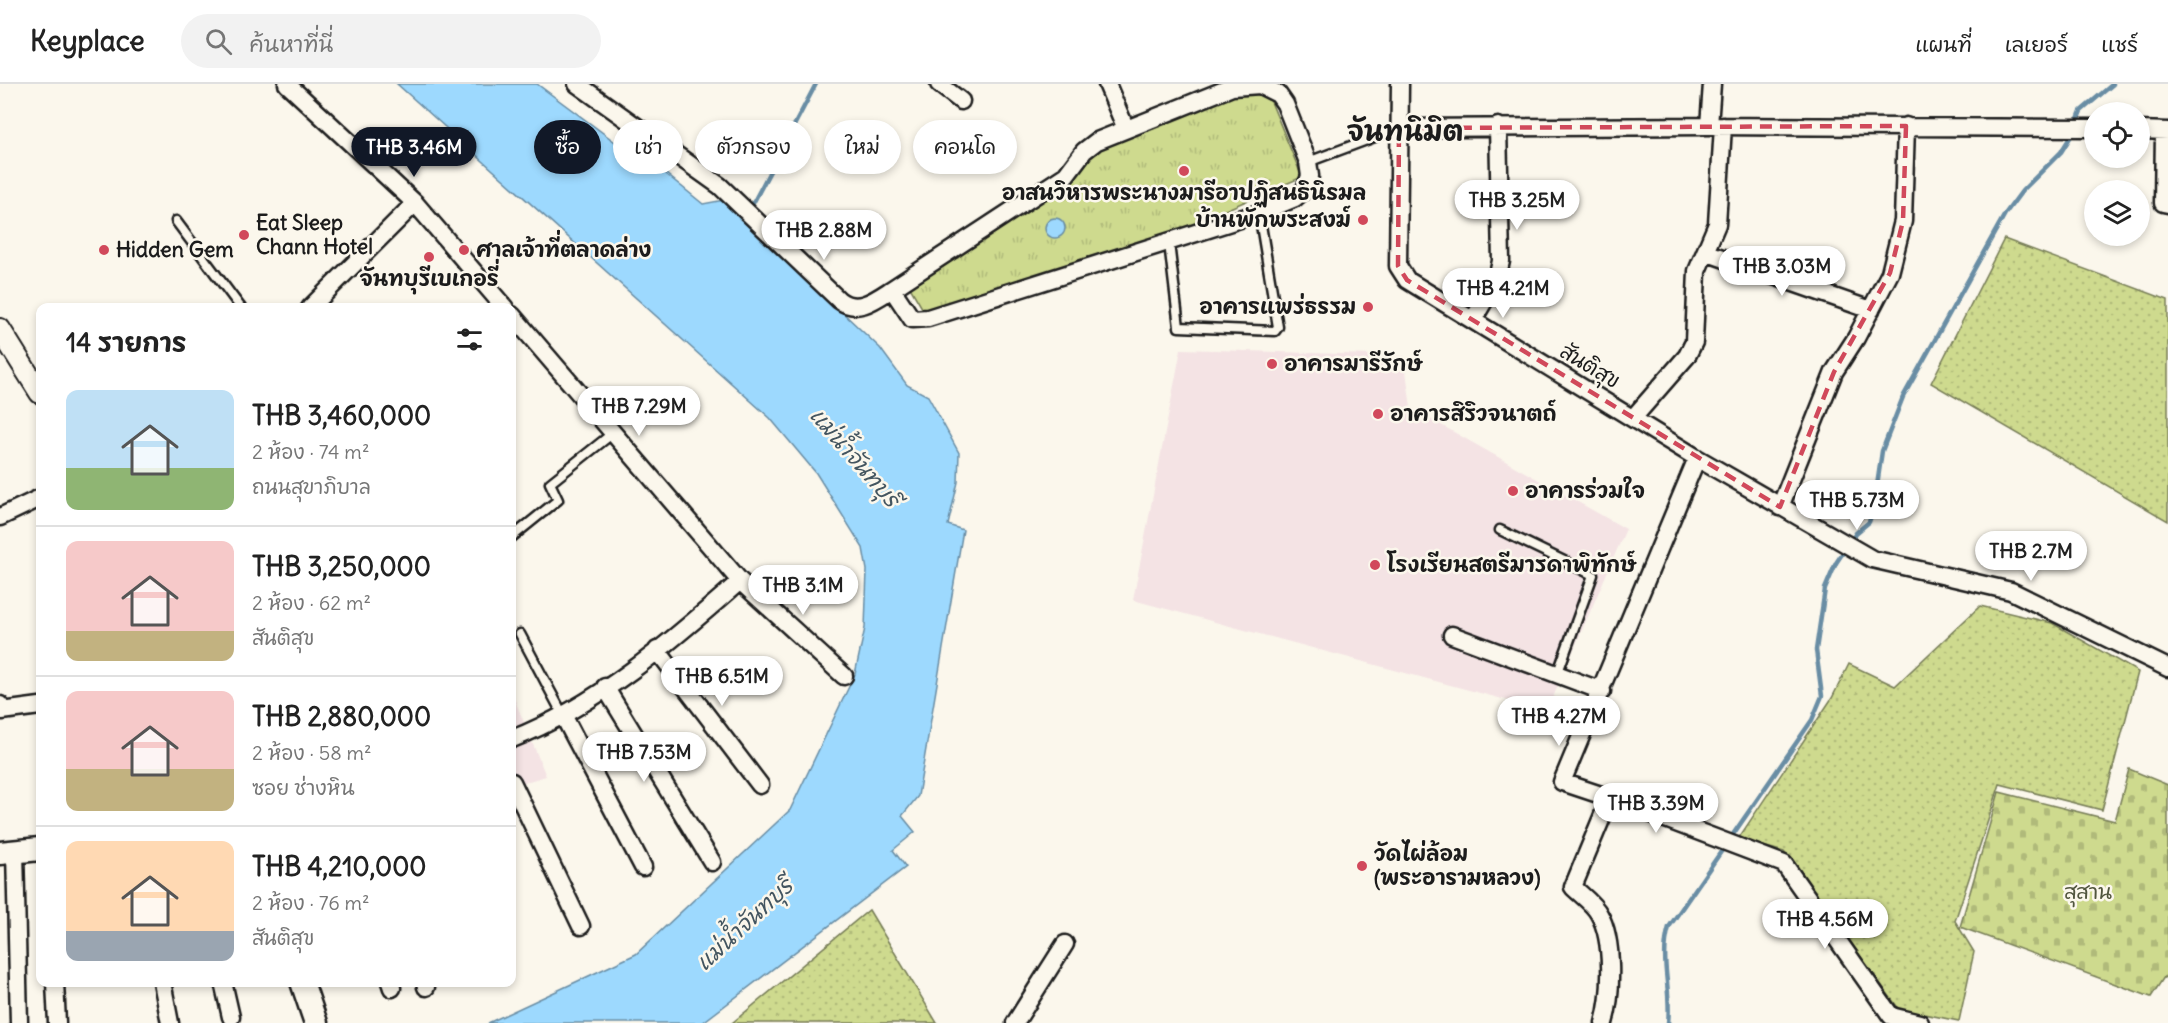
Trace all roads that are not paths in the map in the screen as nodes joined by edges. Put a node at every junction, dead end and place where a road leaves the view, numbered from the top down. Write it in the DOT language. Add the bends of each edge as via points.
graph roads {
  1 [pos="287,84"];
  2 [pos="577,84"];
  3 [pos="939,84"];
  4 [pos="1107,84"];
  5 [pos="1250,84"];
  6 [pos="1400,84"];
  7 [pos="1712,84"];
  8 [pos="961,101"];
  9 [pos="1498,126"];
  10 [pos="1716,126"];
  11 [pos="1906,126"];
  12 [pos="1399,128"];
  13 [pos="2084,128"];
  14 [pos="1126,129"];
  15 [pos="2150,130"];
  16 [pos="2166,131"];
  17 [pos="1308,162"];
  18 [pos="415,202"];
  19 [pos="2168,204"];
  20 [pos="1259,213"];
  21 [pos="176,221"];
  22 [pos="1169,243"];
  23 [pos="1705,252"];
  24 [pos="892,289"];
  25 [pos="237,303"];
  26 [pos="315,303"];
  27 [pos="501,303"];
  28 [pos="1871,310"];
  29 [pos="516,320"];
  30 [pos="1473,320"];
  31 [pos="0,329"];
  32 [pos="36,387"];
  33 [pos="1633,418"];
  34 [pos="613,434"];
  35 [pos="1697,458"];
  36 [pos="36,500"];
  37 [pos="1780,507"];
  38 [pos="0,516"];
  39 [pos="1500,530"];
  40 [pos="516,534"];
  41 [pos="740,581"];
  42 [pos="520,634"];
  43 [pos="1452,635"];
  44 [pos="657,650"];
  45 [pos="2168,668"];
  46 [pos="1557,675"];
  47 [pos="843,676"];
  48 [pos="605,687"];
  49 [pos="1602,691"];
  50 [pos="0,705"];
  51 [pos="36,707"];
  52 [pos="563,715"];
  53 [pos="516,738"];
  54 [pos="760,785"];
  55 [pos="516,790"];
  56 [pos="1610,798"];
  57 [pos="36,849"];
  58 [pos="8,852"];
  59 [pos="712,862"];
  60 [pos="643,867"];
  61 [pos="580,926"];
  62 [pos="1065,944"];
  63 [pos="55,987"];
  64 [pos="163,987"];
  65 [pos="224,987"];
  66 [pos="304,987"];
  67 [pos="313,1014"];
  68 [pos="231,1017"];
  69 [pos="19,1023"];
  70 [pos="57,1023"];
  71 [pos="170,1023"];
  72 [pos="1015,1023"];
  73 [pos="1604,1023"];
  74 [pos="1920,1023"];
  1 -- 18 [label="street"];
  2 -- 24 [label="street" via="720,186 844,304 865,305"];
  3 -- 8 [label="street"];
  4 -- 14 [label="street"];
  5 -- 14 [label="street" via="1232,87"];
  5 -- 17 [label="street" via="1278,94"];
  6 -- 12 [label="street, สันติสุข"];
  7 -- 10 [label="street"];
  9 -- 10 [label="street"];
  9 -- 12 [label="street"];
  9 -- 30 [label="street" via="1501,261 1497,279"];
  10 -- 11 [label="street"];
  10 -- 23 [label="street" via="1717,224"];
  11 -- 13 [label="street"];
  11 -- 28 [label="street" via="1903,221 1890,273"];
  12 -- 17 [label="lane"];
  12 -- 30 [label="street, สันติสุข" via="1398,266 1407,280"];
  14 -- 24 [label="street" via="1088,147 1066,175"];
  15 -- 16 [label="street"];
  16 -- 19 [label="street" via="2163,203"];
  17 -- 20 [label="street" via="1310,176 1305,189 1295,198"];
  18 -- 26 [label="street"];
  18 -- 27 [label="street"];
  20 -- 22 [label="street"];
  20 -- 22 [label="lane" via="1278,327 1275,331 1179,327"];
  21 -- 25 [label="lane"];
  22 -- 24 [label="street" via="924,319 910,316"];
  23 -- 28 [label="street"];
  23 -- 33 [label="street" via="1696,271 1696,324 1691,349"];
  28 -- 37 [label="street" via="1834,372"];
  29 -- 34 [label="street"];
  30 -- 33 [label="street, สันติสุข"];
  31 -- 32 [label="street"];
  33 -- 35 [label="street, สันติสุข"];
  34 -- 40 [label="lane" via="550,483 558,500"];
  34 -- 41 [label="street"];
  35 -- 37 [label="street, สันติสุข"];
  35 -- 49 [label="street"];
  36 -- 38 [label="street"];
  37 -- 45 [label="street, สันติสุข" via="1872,559 2011,591"];
  39 -- 46 [label="lane" via="1593,575"];
  41 -- 44 [label="street"];
  41 -- 47 [label="street"];
  42 -- 52 [label="lane"];
  43 -- 46 [label="street"];
  44 -- 48 [label="street"];
  44 -- 54 [label="street"];
  46 -- 49 [label="street"];
  48 -- 52 [label="street"];
  48 -- 59 [label="street"];
  49 -- 56 [label="street" via="1559,785"];
  50 -- 51 [label="street" via="2,711"];
  52 -- 53 [label="street"];
  52 -- 60 [label="street"];
  55 -- 61 [label="street"];
  56 -- 73 [label="street" via="1573,887 1599,912 1607,933 1610,963"];
  56 -- 74 [label="street" via="1785,864 1891,1016"];
  57 -- 58 [label="main road"];
  58 -- 69 [label="street"];
  62 -- 72 [label="street"];
  63 -- 70 [label="street"];
  64 -- 71 [label="street"];
  65 -- 68 [label="street"];
  66 -- 67 [label="main road"];
}
